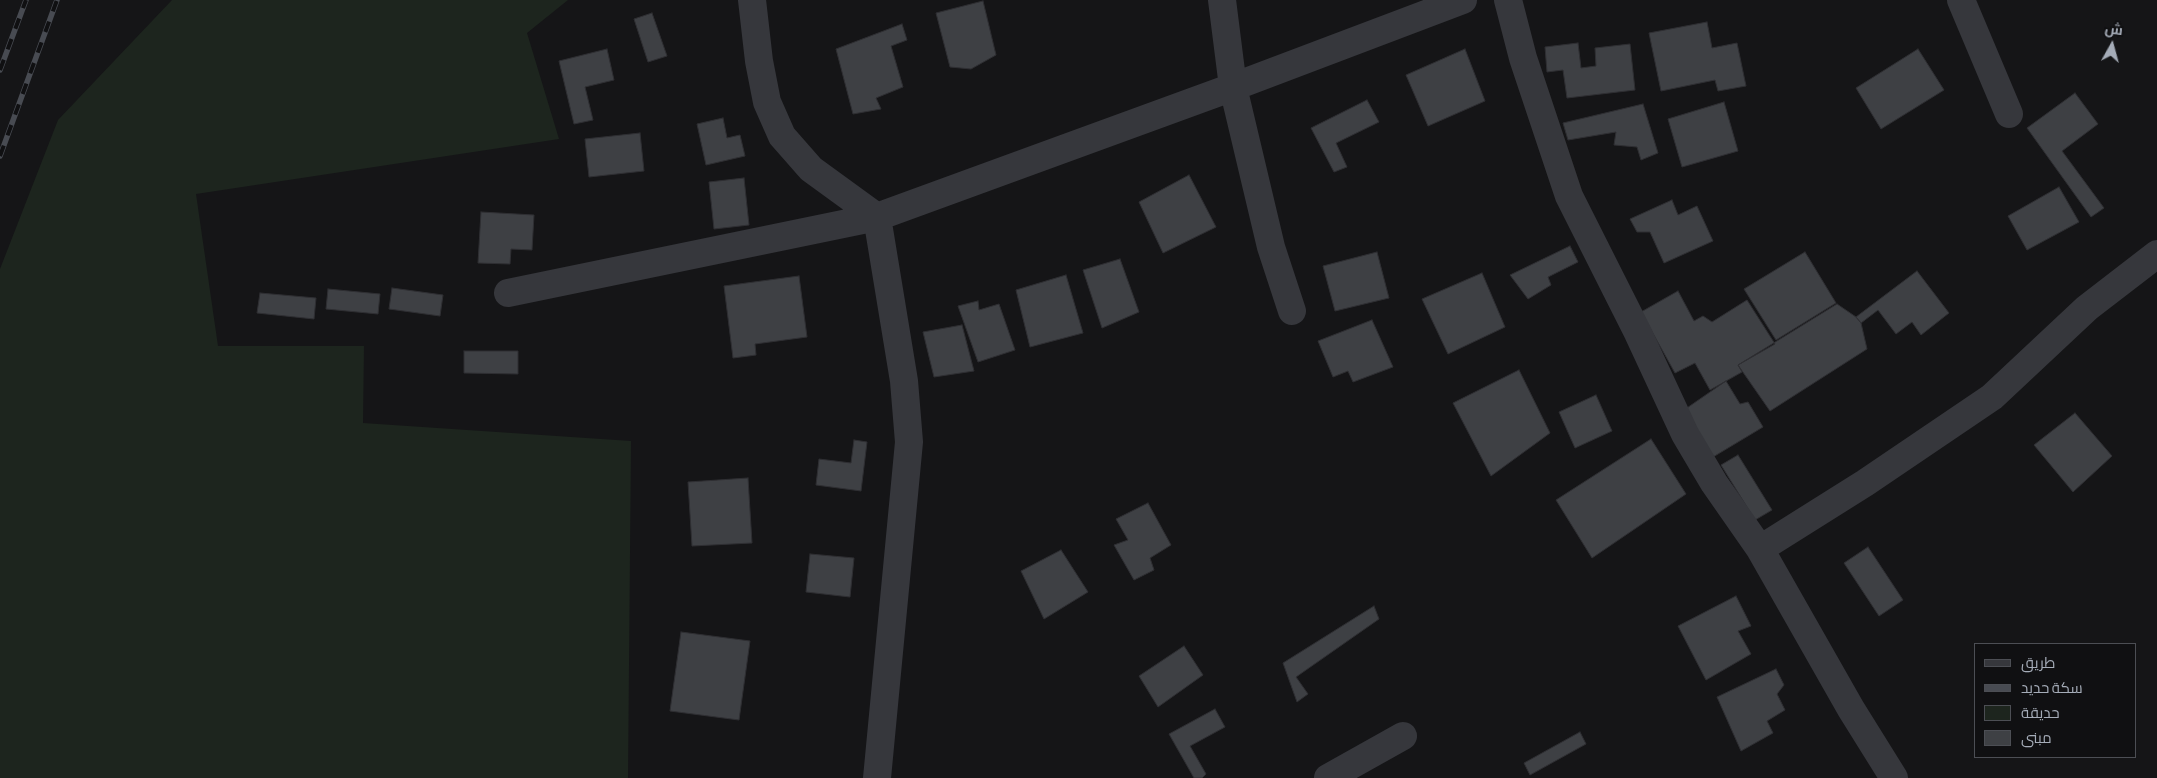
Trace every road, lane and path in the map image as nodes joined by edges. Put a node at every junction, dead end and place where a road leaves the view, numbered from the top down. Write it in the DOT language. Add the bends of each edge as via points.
graph roads {
  1 [pos="752,0"];
  2 [pos="1222,0"];
  3 [pos="1462,0"];
  4 [pos="1508,0"];
  5 [pos="1962,0"];
  6 [pos="1233,86"];
  7 [pos="2008,114"];
  8 [pos="877,216"];
  9 [pos="2157,254"];
  10 [pos="508,293"];
  11 [pos="1292,311"];
  12 [pos="1760,549"];
  13 [pos="1403,736"];
  14 [pos="878,778"];
  15 [pos="1328,778"];
  16 [pos="1894,778"];
  1 -- 8 [label="street" via="767,102 782,136 811,169"];
  2 -- 6 [label="street"];
  3 -- 6 [label="street"];
  4 -- 12 [label="street" via="1523,58 1568,196 1685,434"];
  5 -- 7 [label="street"];
  6 -- 8 [label="street"];
  6 -- 11 [label="street" via="1271,247"];
  8 -- 10 [label="street"];
  8 -- 14 [label="street" via="904,381 909,442"];
  9 -- 12 [label="street" via="2087,308 1992,397 1864,484"];
  12 -- 16 [label="street"];
  13 -- 15 [label="street"];
}
